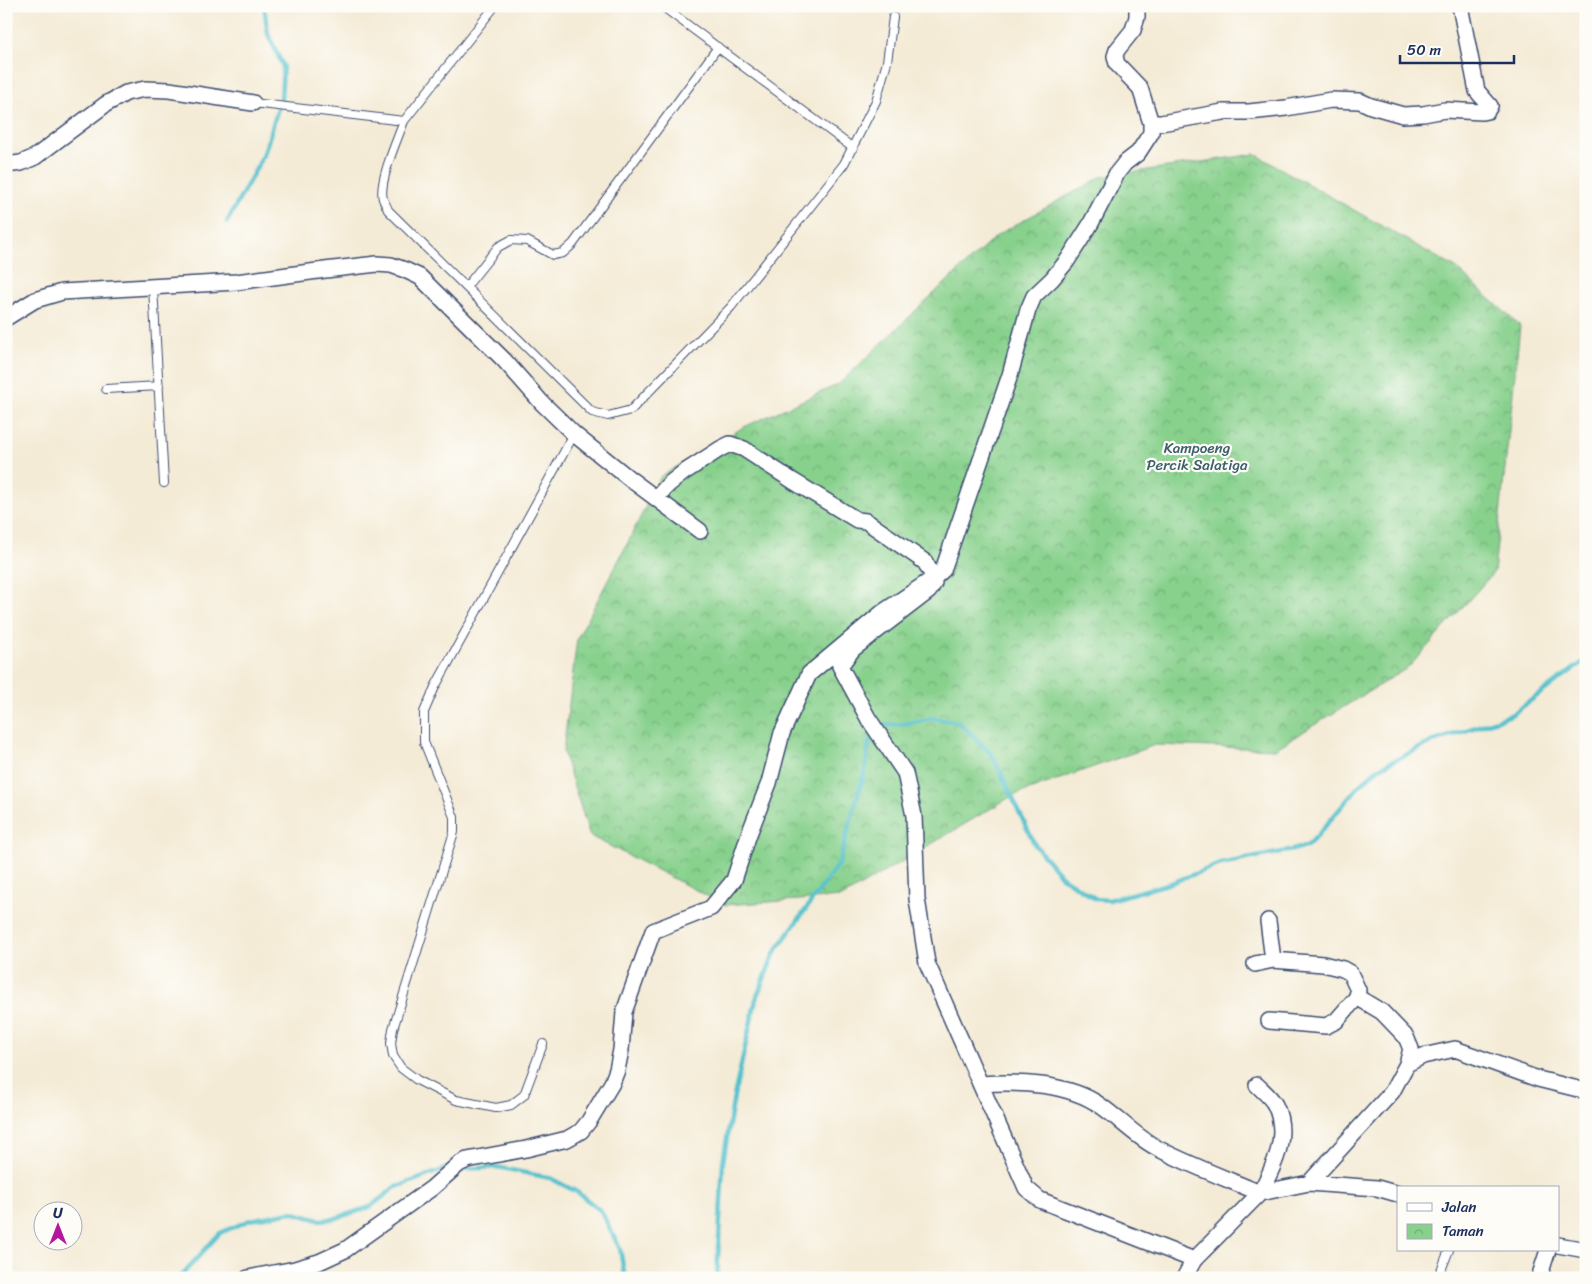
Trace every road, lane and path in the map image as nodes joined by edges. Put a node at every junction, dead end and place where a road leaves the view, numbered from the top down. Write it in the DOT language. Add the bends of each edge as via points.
graph roads {
  1 [pos="494,6"];
  2 [pos="662,6"];
  3 [pos="1137,6"];
  4 [pos="1460,6"];
  5 [pos="893,17"];
  6 [pos="718,47"];
  7 [pos="253,103"];
  8 [pos="404,121"];
  9 [pos="1150,122"];
  10 [pos="853,148"];
  11 [pos="6,165"];
  12 [pos="153,287"];
  13 [pos="466,287"];
  14 [pos="6,318"];
  15 [pos="159,386"];
  16 [pos="106,389"];
  17 [pos="574,434"];
  18 [pos="164,483"];
  19 [pos="656,498"];
  20 [pos="700,531"];
  21 [pos="934,578"];
  22 [pos="1268,921"];
  23 [pos="1273,960"];
  24 [pos="1255,964"];
  25 [pos="1357,997"];
  26 [pos="1270,1021"];
  27 [pos="543,1044"];
  28 [pos="1407,1064"];
  29 [pos="980,1084"];
  30 [pos="1257,1085"];
  31 [pos="1586,1091"];
  32 [pos="1309,1184"];
  33 [pos="1260,1193"];
  34 [pos="1397,1194"];
  35 [pos="1560,1246"];
  36 [pos="1586,1250"];
  37 [pos="1448,1252"];
  38 [pos="1547,1252"];
  39 [pos="1194,1260"];
  40 [pos="248,1278"];
  41 [pos="1184,1278"];
  42 [pos="1438,1278"];
  43 [pos="1539,1278"];
  1 -- 8 [label="lane"];
  2 -- 6 [label="lane"];
  3 -- 9 [label="street" via="1133,30 1116,56 1117,64 1140,88"];
  4 -- 9 [label="street" via="1477,91 1490,106 1487,111 1446,110 1403,115 1360,101 1331,100 1286,108"];
  5 -- 10 [label="lane" via="887,62 876,101"];
  6 -- 10 [label="lane"];
  6 -- 13 [label="lane" via="574,244 563,253 553,255 527,241 511,240 498,246"];
  7 -- 8 [label="lane"];
  7 -- 11 [label="street" via="169,90 145,89 126,93 34,157"];
  8 -- 13 [label="lane" via="387,169 382,198 388,210"];
  9 -- 21 [label="street" via="1148,140 1118,173 1067,261 1034,296 942,570"];
  10 -- 13 [label="lane" via="844,164 731,307 631,410 608,416 592,412"];
  12 -- 14 [label="street" via="62,292 35,300"];
  12 -- 15 [label="lane"];
  12 -- 17 [label="street" via="236,282 377,264 392,265 420,277"];
  15 -- 16 [label="lane"];
  15 -- 18 [label="lane"];
  17 -- 19 [label="street"];
  17 -- 27 [label="lane" via="424,712 424,742 454,817 454,832 391,1043 393,1056 400,1068 417,1080 456,1100 496,1108 511,1105 524,1095"];
  19 -- 20 [label="street"];
  19 -- 21 [label="street" via="668,484 720,449 730,444 744,448 925,562"];
  21 -- 29 [label="street" via="929,591 852,649 840,666 868,718 905,773 914,816 917,899 927,963"];
  21 -- 40 [label="street" via="882,612 809,674 782,733 769,782 734,880 711,908 653,931 624,1012 617,1070 581,1132 567,1139 478,1157 459,1164 432,1188 345,1250 295,1269"];
  22 -- 23 [label="street"];
  23 -- 24 [label="street"];
  23 -- 25 [label="street" via="1343,969 1356,982"];
  25 -- 26 [label="street" via="1336,1021 1326,1026"];
  25 -- 28 [label="street" via="1382,1012 1406,1037 1411,1049"];
  28 -- 31 [label="street" via="1423,1056 1454,1049 1538,1079"];
  28 -- 32 [label="street" via="1392,1092"];
  29 -- 33 [label="street" via="1014,1082 1078,1094 1100,1105 1158,1149"];
  29 -- 39 [label="street" via="1026,1188 1040,1200"];
  30 -- 33 [label="street" via="1275,1104 1282,1134 1278,1156"];
  32 -- 33 [label="street"];
  32 -- 34 [label="street" via="1377,1188"];
  33 -- 39 [label="street"];
  35 -- 36 [label="street"];
  37 -- 42 [label="lane"];
  38 -- 43 [label="street"];
  39 -- 41 [label="street"];
}
